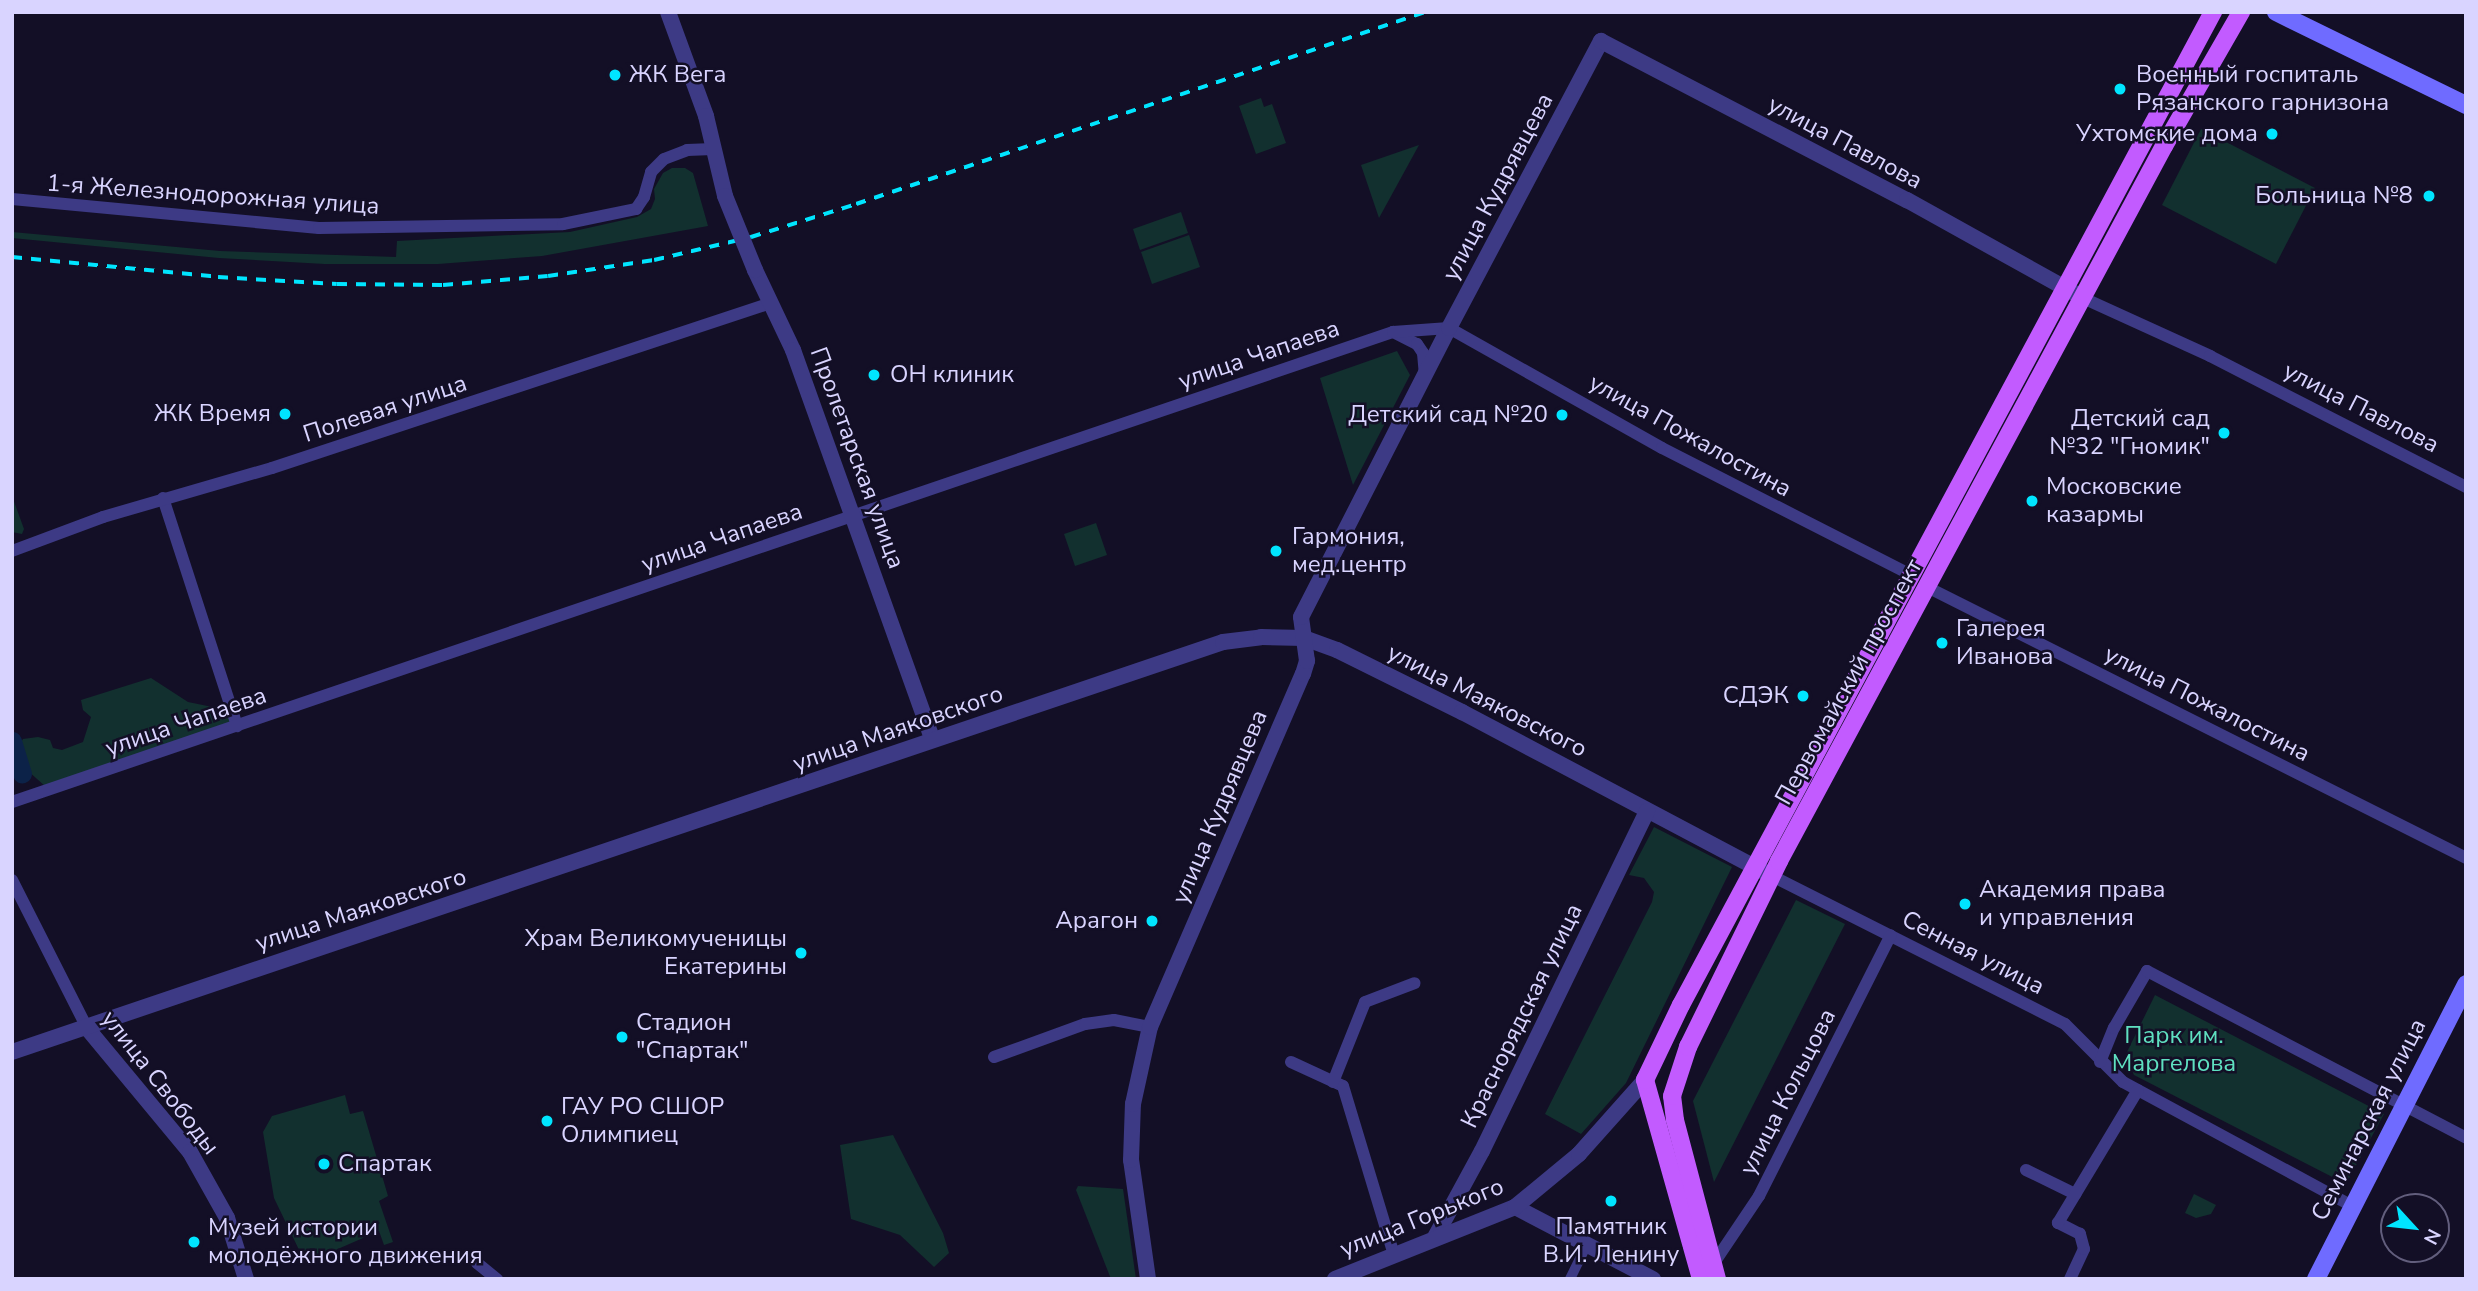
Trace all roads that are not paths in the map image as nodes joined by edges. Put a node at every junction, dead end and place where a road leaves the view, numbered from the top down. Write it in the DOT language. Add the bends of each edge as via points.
graph roads {
  1 [pos="668,12"];
  2 [pos="2213,12"];
  3 [pos="2241,12"];
  4 [pos="2276,12"];
  5 [pos="1601,41"];
  6 [pos="2466,105"];
  7 [pos="713,149"];
  8 [pos="12,199"];
  9 [pos="2065,289"];
  10 [pos="2083,298"];
  11 [pos="771,303"];
  12 [pos="1449,328"];
  13 [pos="1419,330"];
  14 [pos="1393,332"];
  15 [pos="1436,354"];
  16 [pos="1424,375"];
  17 [pos="2466,487"];
  18 [pos="163,498"];
  19 [pos="855,515"];
  20 [pos="12,551"];
  21 [pos="1913,576"];
  22 [pos="1928,588"];
  23 [pos="1304,638"];
  24 [pos="237,726"];
  25 [pos="933,740"];
  26 [pos="12,802"];
  27 [pos="1647,811"];
  28 [pos="2466,858"];
  29 [pos="1764,872"];
  30 [pos="12,880"];
  31 [pos="1891,935"];
  32 [pos="1415,983"];
  33 [pos="2466,984"];
  34 [pos="1150,1027"];
  35 [pos="87,1028"];
  36 [pos="12,1052"];
  37 [pos="994,1057"];
  38 [pos="1292,1062"];
  39 [pos="2100,1062"];
  40 [pos="1645,1080"];
  41 [pos="1333,1082"];
  42 [pos="2138,1090"];
  43 [pos="2404,1107"];
  44 [pos="2466,1138"];
  45 [pos="2026,1170"];
  46 [pos="2075,1194"];
  47 [pos="2352,1206"];
  48 [pos="1516,1207"];
  49 [pos="1434,1239"];
  50 [pos="1584,1250"];
  51 [pos="1394,1255"];
  52 [pos="477,1263"];
  53 [pos="1716,1271"];
  54 [pos="246,1279"];
  55 [pos="497,1279"];
  56 [pos="1148,1279"];
  57 [pos="1335,1279"];
  58 [pos="1570,1279"];
  59 [pos="1653,1279"];
  60 [pos="1701,1279"];
  61 [pos="2070,1279"];
  62 [pos="2316,1279"];
  1 -- 7 [label="street, Пролетарская улица" via="699,94"];
  2 -- 9 [label="main road, Первомайский проспект"];
  3 -- 10 [label="main road, Первомайский проспект"];
  4 -- 6 [label="main road"];
  5 -- 9 [label="street, улица Павлова" via="1918,206"];
  5 -- 12 [label="street, улица Кудрявцева"];
  7 -- 8 [label="street, 1-я Железнодорожная улица" via="687,150 664,159 652,173 636,209 563,224 319,228"];
  7 -- 11 [label="street, Пролетарская улица, bridge" via="725,197"];
  9 -- 10 [label="street"];
  9 -- 21 [label="main road, Первомайский проспект"];
  10 -- 17 [label="street, улица Павлова" via="2210,356"];
  10 -- 22 [label="main road, Первомайский проспект"];
  11 -- 18 [label="street, Полевая улица" via="272,468"];
  11 -- 19 [label="street, Пролетарская улица"];
  12 -- 13 [label="street, улица Чапаева"];
  12 -- 15 [label="street, улица Кудрявцева"];
  12 -- 21 [label="street, улица Пожалостина" via="1662,448"];
  13 -- 14 [label="street, улица Чапаева"];
  13 -- 15 [label="street" via="1435,341"];
  14 -- 16 [label="street" via="1417,344 1423,353"];
  14 -- 19 [label="street, улица Чапаева"];
  15 -- 16 [label="street, улица Кудрявцева"];
  16 -- 23 [label="street, улица Кудрявцева" via="1301,617"];
  18 -- 20 [label="street, Полевая улица"];
  18 -- 24 [label="street"];
  19 -- 24 [label="street, улица Чапаева"];
  19 -- 25 [label="street, Пролетарская улица"];
  21 -- 29 [label="main road, Первомайский проспект"];
  22 -- 28 [label="street, улица Пожалостина"];
  22 -- 29 [label="main road, Первомайский проспект"];
  23 -- 25 [label="street, улица Маяковского" via="1223,642"];
  23 -- 27 [label="street, улица Маяковского" via="1462,712"];
  23 -- 34 [label="street, улица Кудрявцева" via="1307,661 1303,674"];
  24 -- 26 [label="street, улица Чапаева"];
  25 -- 35 [label="street, улица Маяковского"];
  27 -- 29 [label="street, улица Маяковского"];
  27 -- 49 [label="street, Краснорядская улица" via="1482,1151"];
  29 -- 31 [label="street, Сенная улица"];
  29 -- 40 [label="main road, Первомайский проспект" via="1681,1005"];
  29 -- 53 [label="main road, Первомайский проспект" via="1688,1046 1672,1096"];
  30 -- 35 [label="street, улица Свободы"];
  31 -- 39 [label="street, Сенная улица" via="2065,1024"];
  31 -- 53 [label="street, улица Кольцова"];
  32 -- 41 [label="street" via="1365,1002"];
  33 -- 43 [label="main road, Семинарская улица"];
  34 -- 37 [label="street" via="1114,1020 1085,1024"];
  34 -- 56 [label="street, улица Кудрявцева" via="1133,1104 1131,1160"];
  35 -- 36 [label="street, улица Маяковского"];
  35 -- 54 [label="street, улица Свободы" via="190,1152 227,1218"];
  38 -- 41 [label="street"];
  39 -- 42 [label="street, Сенная улица"];
  39 -- 43 [label="street" via="2147,971"];
  40 -- 48 [label="street, улица Горького" via="1579,1154"];
  40 -- 60 [label="main road"];
  41 -- 51 [label="street" via="1343,1086"];
  42 -- 46 [label="street"];
  42 -- 47 [label="street, Сенная улица"];
  43 -- 44 [label="street"];
  43 -- 47 [label="main road, Семинарская улица"];
  45 -- 46 [label="street"];
  46 -- 61 [label="street" via="2058,1223 2080,1234 2084,1249"];
  47 -- 62 [label="main road, Семинарская улица"];
  48 -- 49 [label="street, улица Горького"];
  48 -- 59 [label="street"];
  49 -- 51 [label="street, улица Горького"];
  50 -- 58 [label="street"];
  51 -- 57 [label="street, улица Горького"];
  52 -- 55 [label="street"];
}
